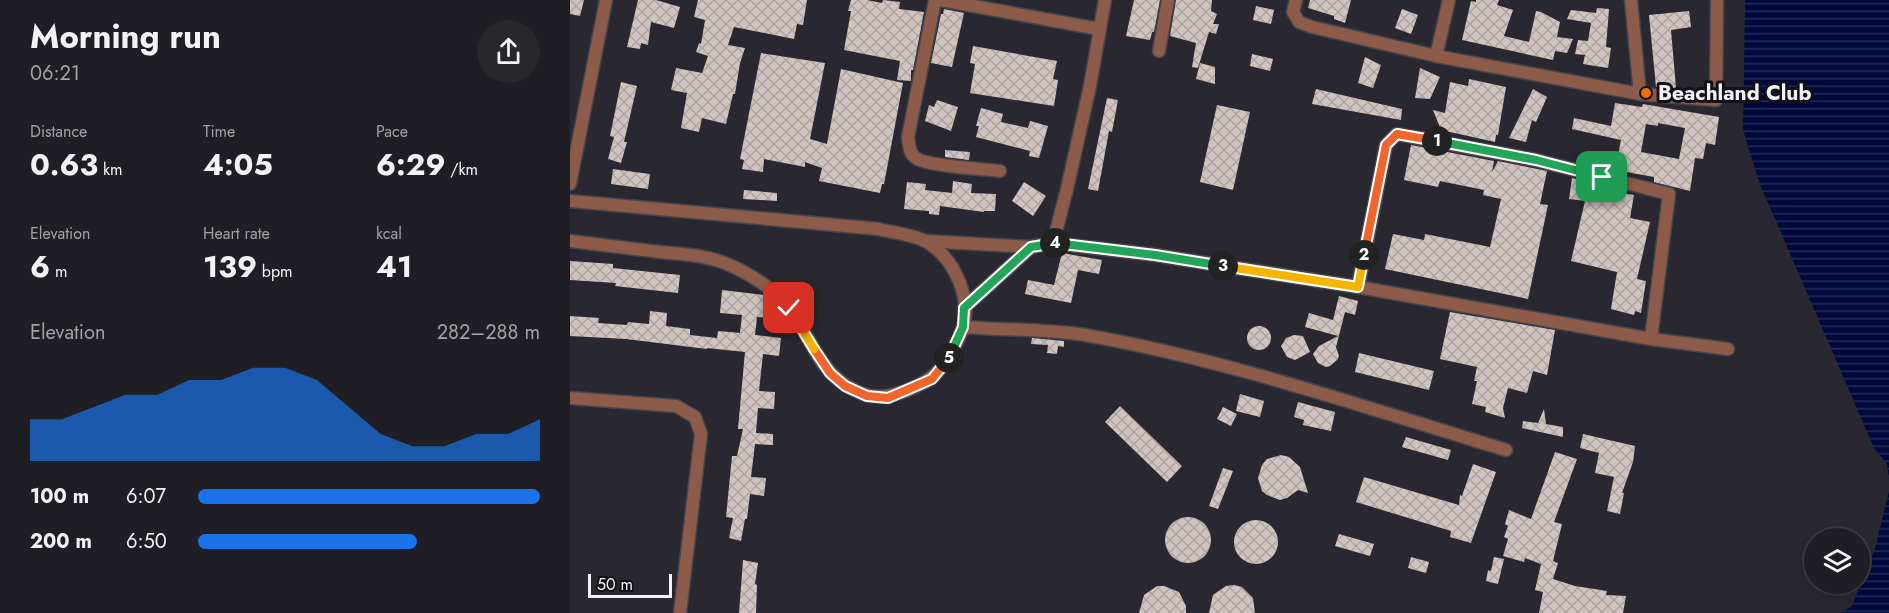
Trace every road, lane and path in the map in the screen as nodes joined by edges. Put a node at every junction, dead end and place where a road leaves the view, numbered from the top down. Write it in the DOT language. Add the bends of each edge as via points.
graph roads {
  1 [pos="606,0"];
  2 [pos="935,0"];
  3 [pos="941,0"];
  4 [pos="1105,0"];
  5 [pos="1168,0"];
  6 [pos="1296,0"];
  7 [pos="1449,0"];
  8 [pos="1632,0"];
  9 [pos="1717,0"];
  10 [pos="1099,29"];
  11 [pos="1159,51"];
  12 [pos="1436,56"];
  13 [pos="1640,94"];
  14 [pos="1000,171"];
  15 [pos="570,184"];
  16 [pos="570,201"];
  17 [pos="570,241"];
  18 [pos="925,241"];
  19 [pos="1053,243"];
  20 [pos="1031,247"];
  21 [pos="1358,287"];
  22 [pos="964,308"];
  23 [pos="963,327"];
  24 [pos="1651,339"];
  25 [pos="1728,349"];
  26 [pos="570,398"];
  27 [pos="1506,450"];
  28 [pos="680,613"];
  1 -- 15 [label="street"];
  2 -- 14 [label="street" via="909,148 916,158 928,162"];
  3 -- 10 [label="street"];
  4 -- 10 [label="street"];
  5 -- 11 [label="street"];
  6 -- 12 [label="street" via="1293,12 1299,22"];
  7 -- 12 [label="street"];
  8 -- 13 [label="street"];
  9 -- 13 [label="street" via="1716,100"];
  10 -- 19 [label="street" via="1090,86"];
  12 -- 13 [label="street"];
  16 -- 18 [label="street" via="879,229"];
  17 -- 23 [label="street" via="700,256 727,264 765,285 789,308 830,373 845,386 867,396 888,398 932,379 951,356"];
  18 -- 20 [label="street"];
  18 -- 22 [label="street" via="952,266"];
  19 -- 20 [label="street"];
  19 -- 21 [label="street"];
  20 -- 22 [label="street"];
  21 -- 24 [label="street"];
  21 -- 24 [label="street" via="1386,145 1397,134 1536,160 1668,194"];
  22 -- 23 [label="street"];
  23 -- 27 [label="street" via="1082,335 1141,346 1272,380"];
  24 -- 25 [label="street"];
  26 -- 28 [label="street" via="676,406 695,417 701,434"];
}
